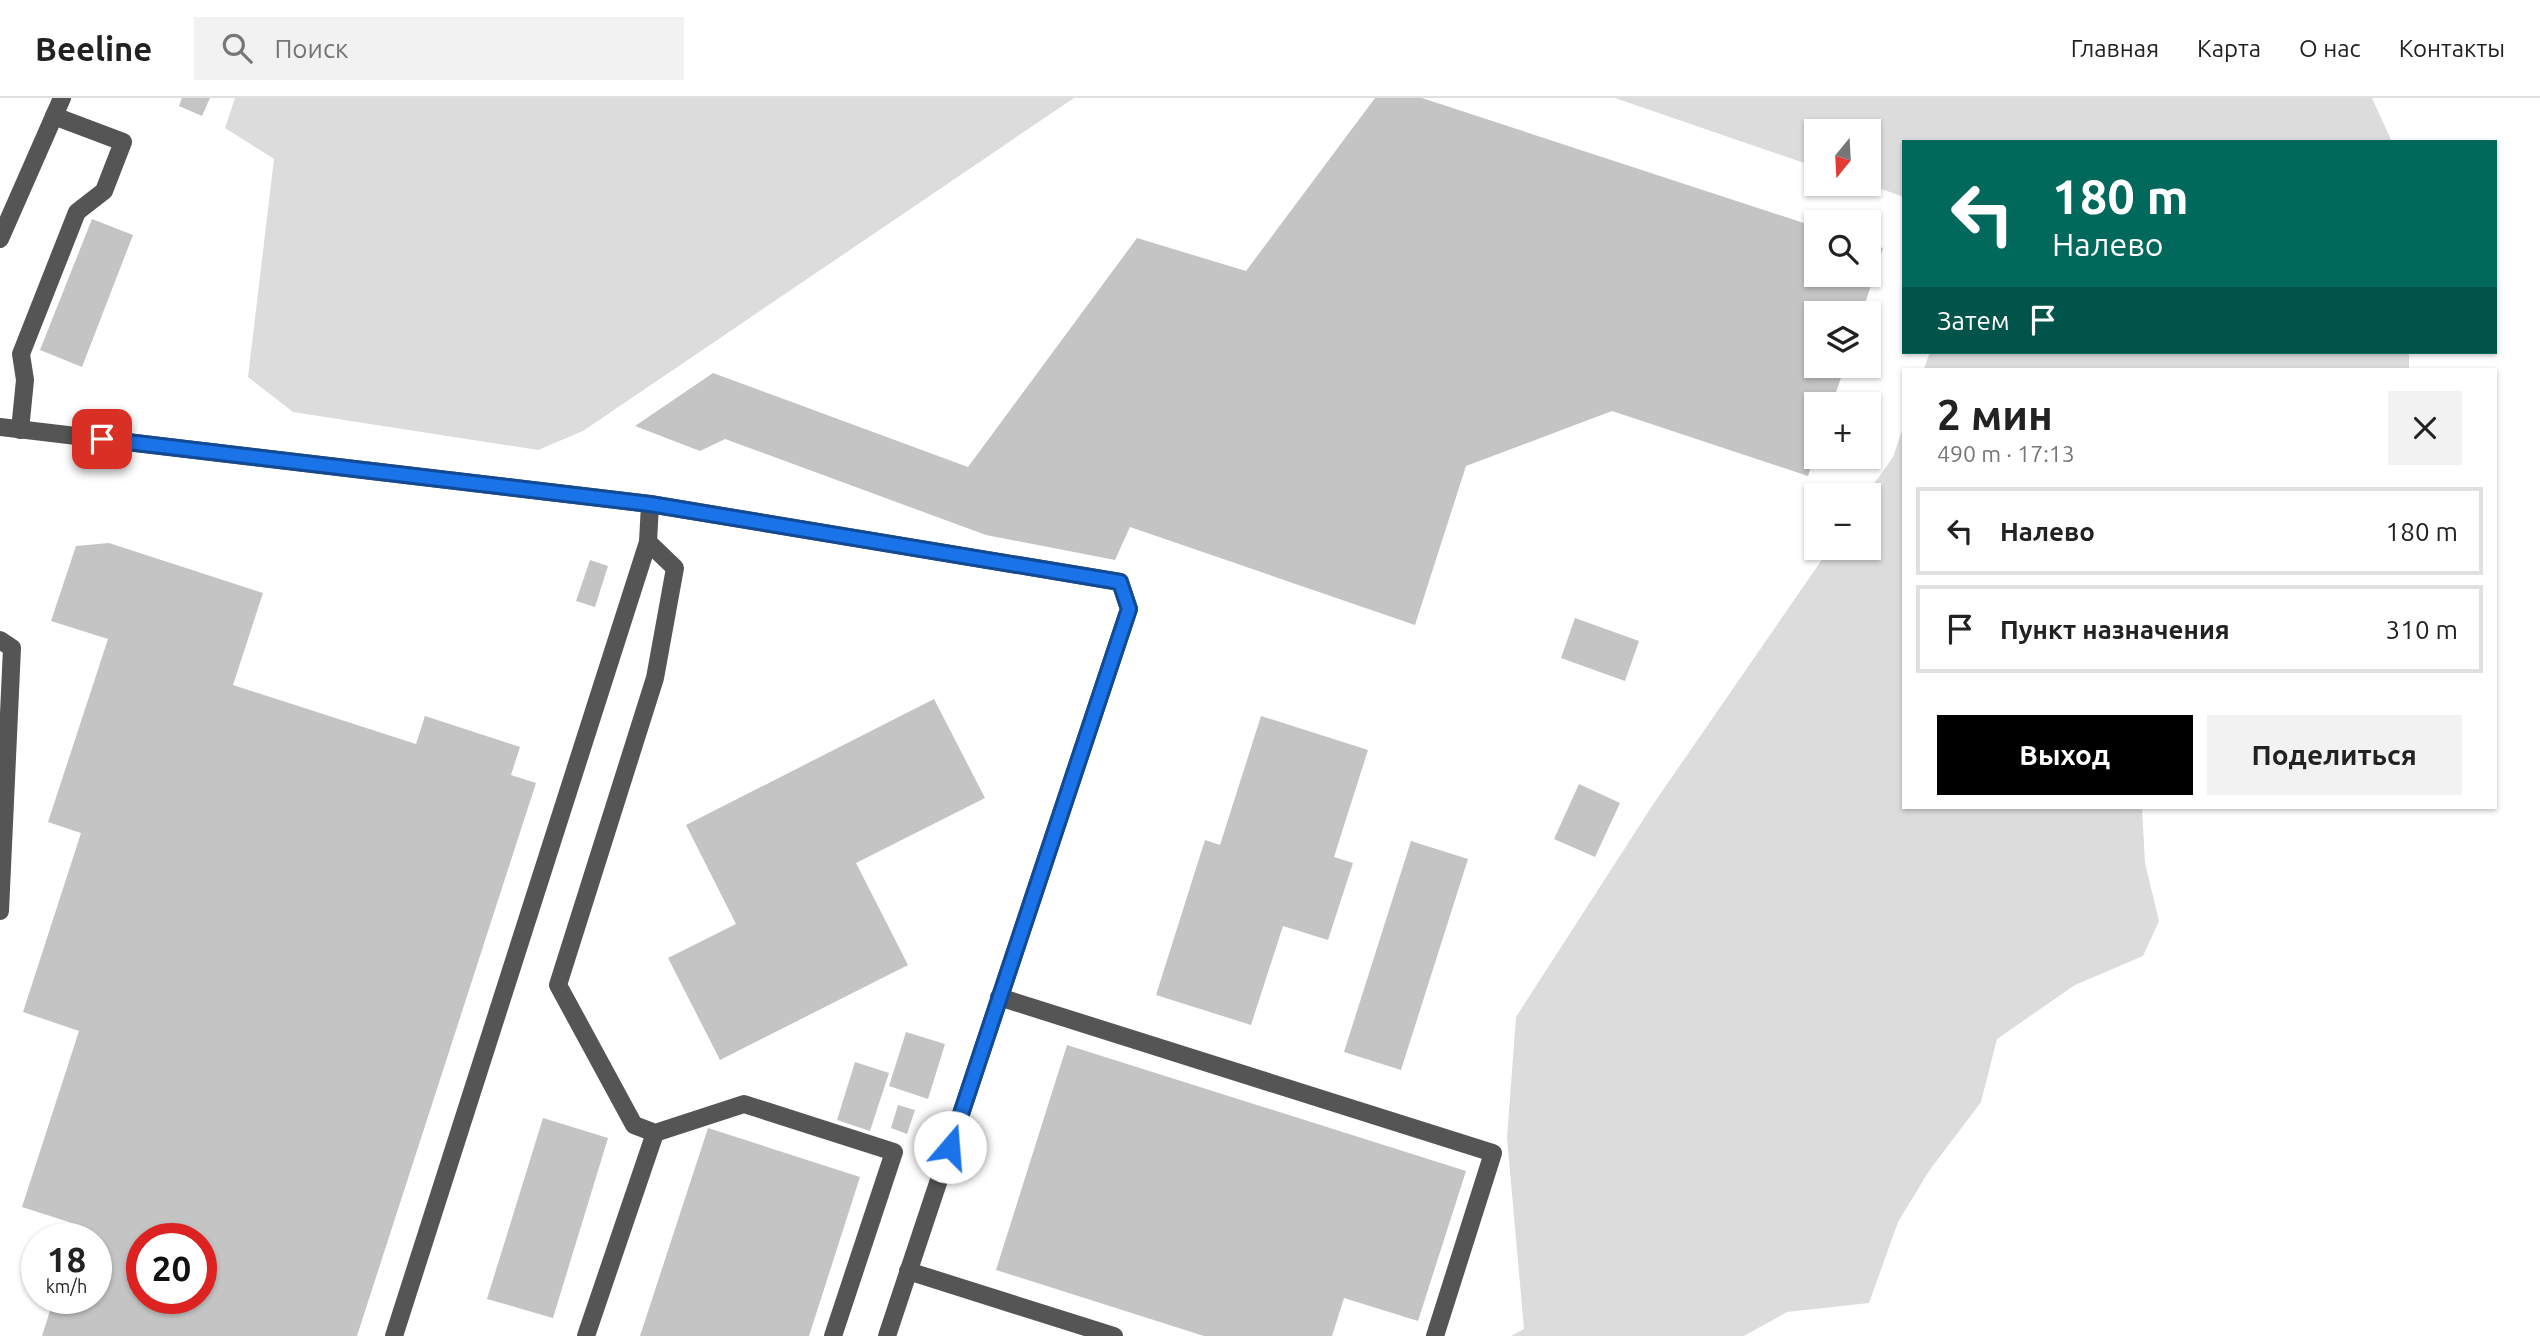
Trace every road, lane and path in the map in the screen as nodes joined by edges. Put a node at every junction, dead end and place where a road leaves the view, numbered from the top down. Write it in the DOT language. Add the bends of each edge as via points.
graph roads {
  1 [pos="62,98"];
  2 [pos="54,116"];
  3 [pos="0,239"];
  4 [pos="0,428"];
  5 [pos="20,430"];
  6 [pos="650,504"];
  7 [pos="648,542"];
  8 [pos="0,640"];
  9 [pos="0,911"];
  10 [pos="999,997"];
  11 [pos="655,1133"];
  12 [pos="908,1271"];
  13 [pos="394,1336"];
  14 [pos="586,1336"];
  15 [pos="834,1336"];
  16 [pos="887,1336"];
  17 [pos="1114,1336"];
  18 [pos="1435,1336"];
  1 -- 2 [label="street"];
  2 -- 3 [label="street"];
  2 -- 5 [label="street" via="123,142 104,191 77,212 21,354 25,380"];
  4 -- 5 [label="street"];
  5 -- 6 [label="street"];
  6 -- 7 [label="street"];
  6 -- 10 [label="street" via="1120,582 1129,609"];
  7 -- 11 [label="street" via="675,568 655,678 558,985 634,1125"];
  7 -- 13 [label="street"];
  8 -- 9 [label="street" via="12,648"];
  10 -- 12 [label="street"];
  10 -- 18 [label="street" via="1493,1153"];
  11 -- 14 [label="street"];
  11 -- 15 [label="street" via="744,1104 894,1152"];
  12 -- 16 [label="street"];
  12 -- 17 [label="street"];
}
